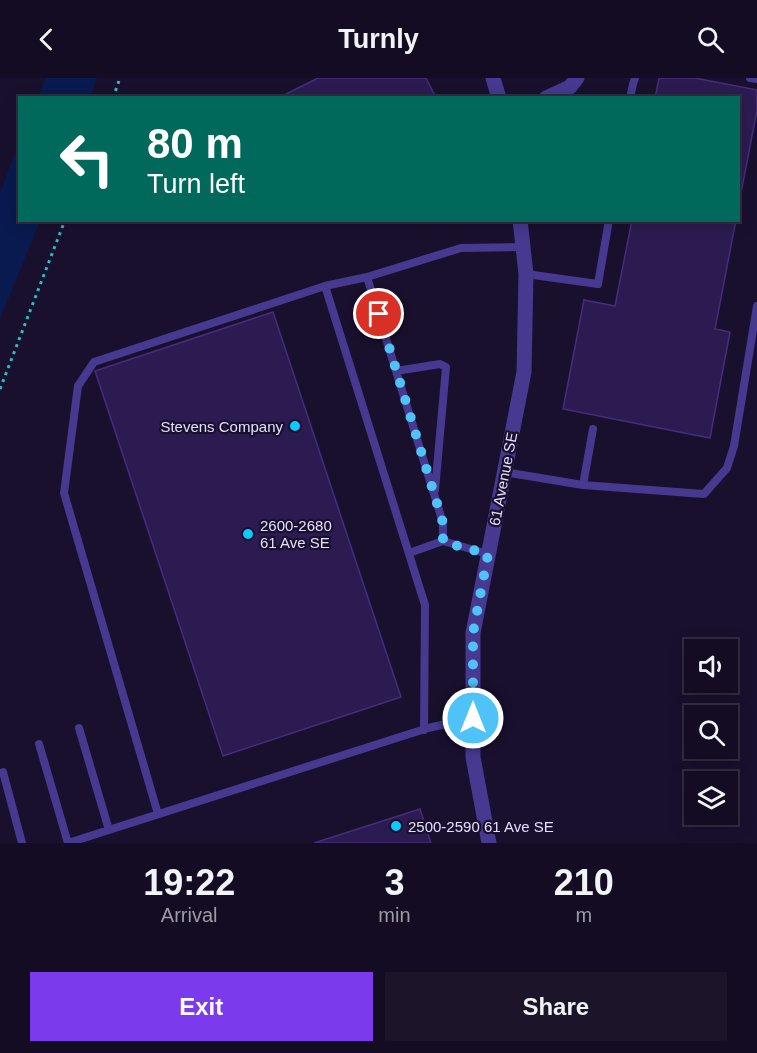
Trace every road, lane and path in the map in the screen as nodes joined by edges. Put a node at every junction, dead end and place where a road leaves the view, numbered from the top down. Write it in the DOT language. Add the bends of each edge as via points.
graph roads {
  1 [pos="120,78"];
  2 [pos="493,78"];
  3 [pos="577,78"];
  4 [pos="635,78"];
  5 [pos="750,78"];
  6 [pos="757,79"];
  7 [pos="114,96"];
  8 [pos="498,96"];
  9 [pos="550,96"];
  10 [pos="630,96"];
  11 [pos="64,222"];
  12 [pos="520,222"];
  13 [pos="609,222"];
  14 [pos="523,247"];
  15 [pos="526,274"];
  16 [pos="367,277"];
  17 [pos="325,286"];
  18 [pos="757,306"];
  19 [pos="396,371"];
  20 [pos="0,389"];
  21 [pos="593,429"];
  22 [pos="504,472"];
  23 [pos="583,484"];
  24 [pos="435,496"];
  25 [pos="443,542"];
  26 [pos="409,552"];
  27 [pos="488,554"];
  28 [pos="473,718"];
  29 [pos="79,728"];
  30 [pos="424,730"];
  31 [pos="39,744"];
  32 [pos="3,772"];
  33 [pos="158,814"];
  34 [pos="109,830"];
  35 [pos="22,843"];
  36 [pos="68,843"];
  37 [pos="489,843"];
  1 -- 7 [label="path"];
  2 -- 8 [label="street"];
  3 -- 9 [label="street" via="570,87"];
  4 -- 10 [label="lane"];
  5 -- 6 [label="lane"];
  11 -- 20 [label="path"];
  12 -- 14 [label="street, 61 Avenue SE"];
  13 -- 15 [label="lane" via="598,284"];
  14 -- 15 [label="street, 61 Avenue SE"];
  14 -- 16 [label="lane" via="461,248"];
  15 -- 22 [label="street, 61 Avenue SE" via="524,372"];
  16 -- 17 [label="lane"];
  16 -- 19 [label="lane"];
  17 -- 26 [label="lane"];
  17 -- 33 [label="lane" via="94,362 78,386 64,493"];
  18 -- 23 [label="lane" via="734,446 727,468 704,494"];
  19 -- 24 [label="lane"];
  19 -- 24 [label="lane" via="440,364 446,367"];
  21 -- 23 [label="lane"];
  22 -- 23 [label="lane"];
  22 -- 27 [label="street, 61 Avenue SE"];
  24 -- 25 [label="lane" via="443,523"];
  25 -- 26 [label="lane"];
  25 -- 27 [label="lane"];
  26 -- 30 [label="lane" via="425,605"];
  27 -- 28 [label="street, 61 Avenue SE" via="473,633"];
  28 -- 30 [label="lane"];
  28 -- 37 [label="street, 61 Avenue SE" via="473,757"];
  29 -- 34 [label="lane"];
  30 -- 33 [label="lane"];
  31 -- 36 [label="lane"];
  32 -- 35 [label="lane"];
  33 -- 34 [label="lane"];
  34 -- 36 [label="lane"];
}
